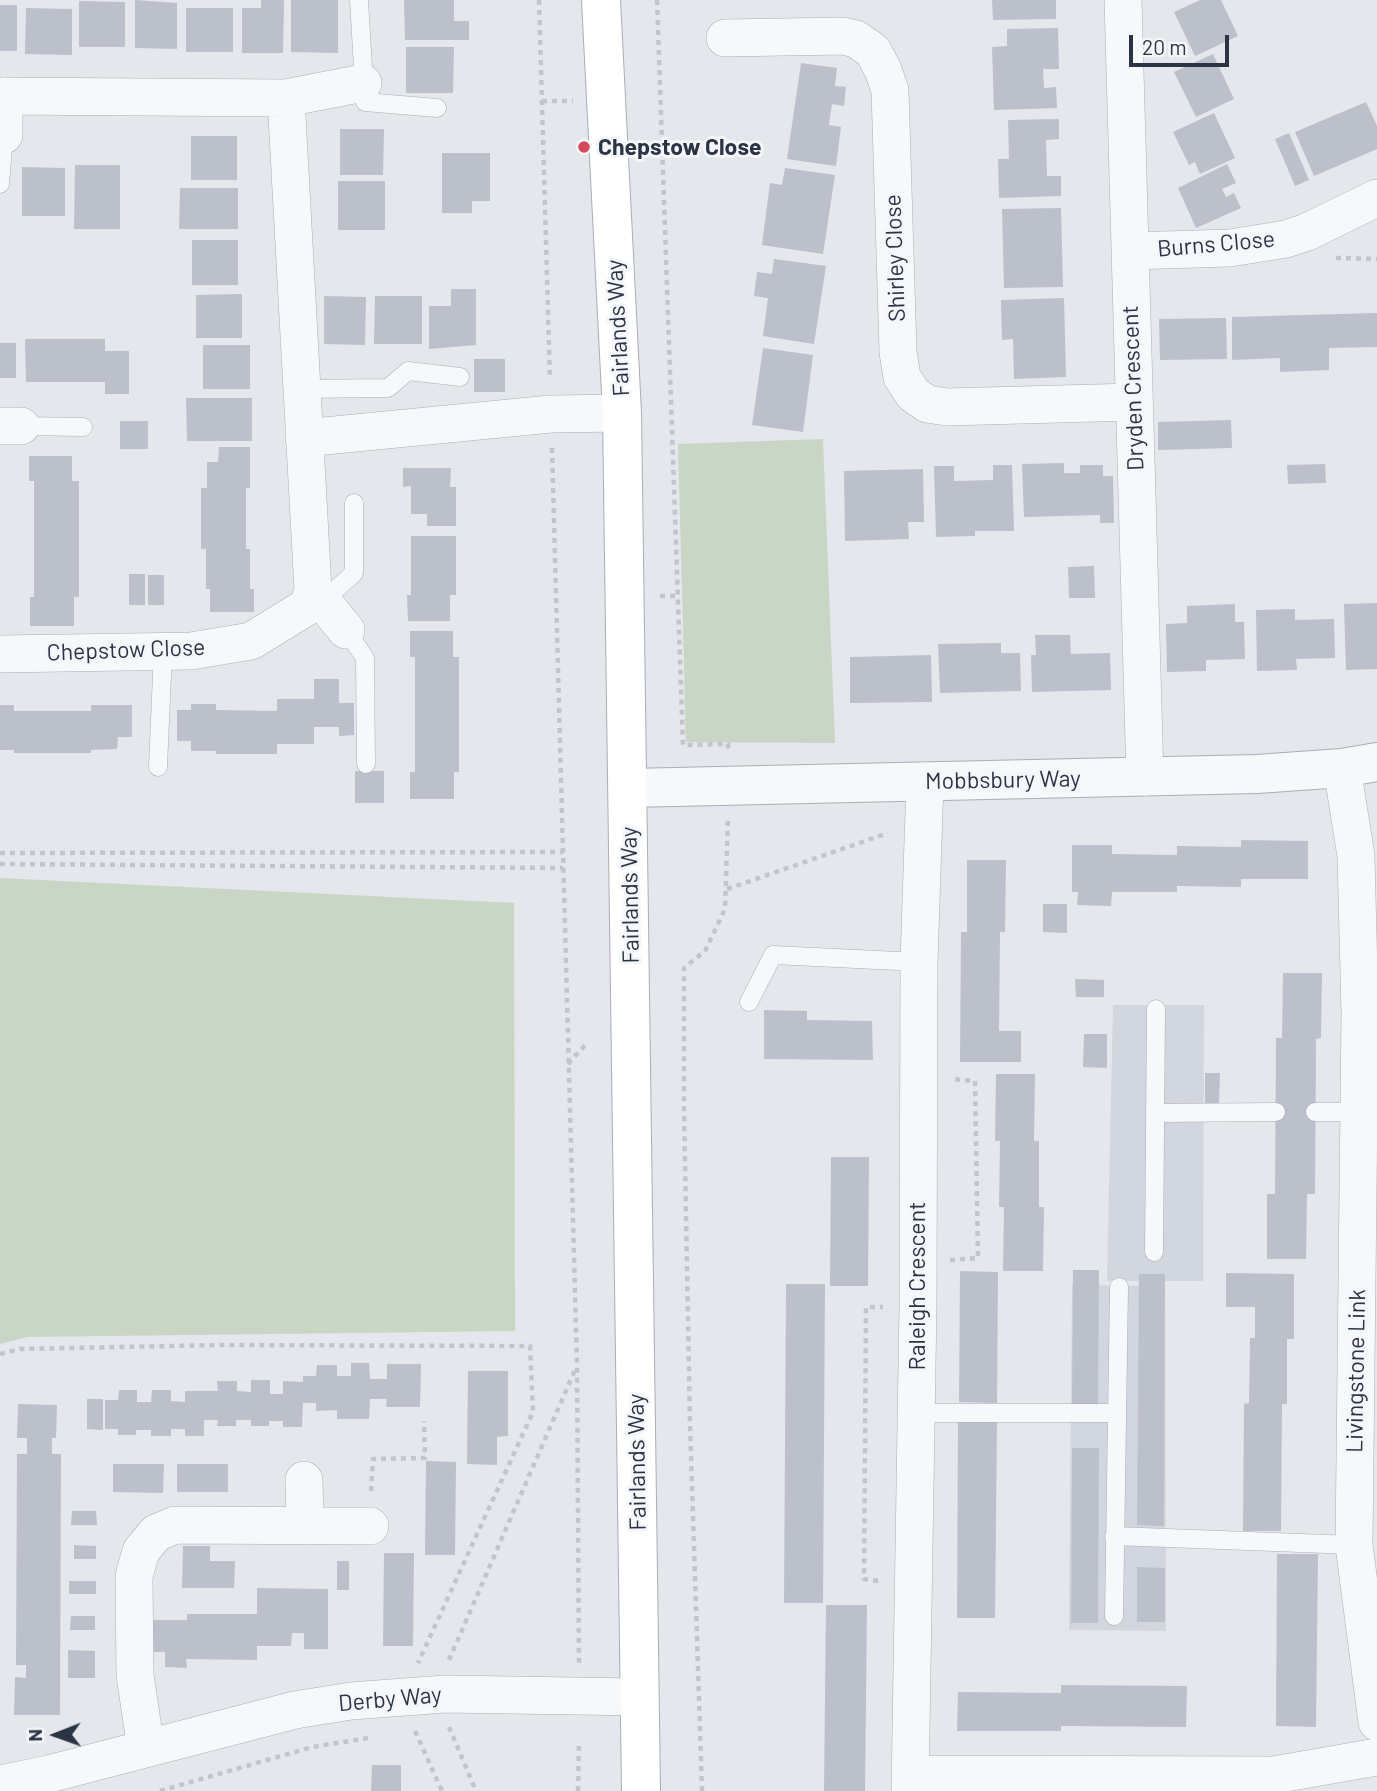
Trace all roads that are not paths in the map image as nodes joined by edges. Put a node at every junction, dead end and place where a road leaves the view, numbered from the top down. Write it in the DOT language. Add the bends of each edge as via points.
graph roads {
  1 [pos="359,0"];
  2 [pos="601,0"];
  3 [pos="1123,0"];
  4 [pos="725,38"];
  5 [pos="363,83"];
  6 [pos="2,96"];
  7 [pos="286,98"];
  8 [pos="437,108"];
  9 [pos="4,135"];
  10 [pos="0,184"];
  11 [pos="1377,198"];
  12 [pos="1130,251"];
  13 [pos="460,377"];
  14 [pos="300,389"];
  15 [pos="1133,402"];
  16 [pos="622,413"];
  17 [pos="10,426"];
  18 [pos="83,426"];
  19 [pos="304,438"];
  20 [pos="354,503"];
  21 [pos="318,595"];
  22 [pos="346,630"];
  23 [pos="163,651"];
  24 [pos="0,654"];
  25 [pos="366,764"];
  26 [pos="1360,765"];
  27 [pos="158,767"];
  28 [pos="1146,777"];
  29 [pos="925,781"];
  30 [pos="629,788"];
  31 [pos="919,962"];
  32 [pos="749,1002"];
  33 [pos="1156,1009"];
  34 [pos="1369,1013"];
  35 [pos="1276,1112"];
  36 [pos="1315,1112"];
  37 [pos="1360,1112"];
  38 [pos="1157,1114"];
  39 [pos="1154,1252"];
  40 [pos="1119,1287"];
  41 [pos="1366,1397"];
  42 [pos="916,1413"];
  43 [pos="1116,1413"];
  44 [pos="304,1480"];
  45 [pos="305,1526"];
  46 [pos="370,1526"];
  47 [pos="1114,1536"];
  48 [pos="1354,1545"];
  49 [pos="1114,1616"];
  50 [pos="640,1697"];
  51 [pos="1377,1722"];
  52 [pos="146,1749"];
  53 [pos="1377,1758"];
  54 [pos="49,1783"];
  55 [pos="910,1783"];
  56 [pos="0,1784"];
  57 [pos="641,1791"];
  1 -- 5 [label="lane"];
  2 -- 16 [label="main road, Fairlands Way"];
  3 -- 12 [label="street, Dryden Crescent"];
  4 -- 15 [label="street, Shirley Close" via="843,36 873,51 890,90 898,352 902,377 913,394 927,404 947,407"];
  5 -- 7 [label="street"];
  5 -- 8 [label="lane" via="365,102"];
  6 -- 7 [label="street"];
  6 -- 9 [label="street"];
  7 -- 14 [label="street"];
  9 -- 10 [label="lane"];
  11 -- 12 [label="street, Burns Close" via="1286,239 1230,248"];
  12 -- 15 [label="street, Dryden Crescent"];
  13 -- 14 [label="lane" via="408,371 388,388"];
  14 -- 19 [label="street"];
  15 -- 28 [label="street, Dryden Crescent"];
  16 -- 19 [label="street" via="551,414"];
  16 -- 30 [label="main road, Fairlands Way"];
  17 -- 18 [label="lane"];
  19 -- 21 [label="street"];
  20 -- 21 [label="lane" via="354,573"];
  21 -- 22 [label="street"];
  21 -- 23 [label="street, Chepstow Close" via="251,641"];
  22 -- 25 [label="lane" via="365,658"];
  23 -- 24 [label="street, Chepstow Close"];
  23 -- 27 [label="lane"];
  26 -- 28 [label="street, Mobbsbury Way"];
  26 -- 34 [label="street, Livingstone Link" via="1350,808"];
  28 -- 29 [label="street, Mobbsbury Way"];
  29 -- 30 [label="street, Mobbsbury Way"];
  29 -- 31 [label="street, Raleigh Crescent"];
  30 -- 50 [label="main road, Fairlands Way"];
  31 -- 32 [label="lane" via="773,955"];
  31 -- 42 [label="street, Raleigh Crescent"];
  33 -- 38 [label="lane"];
  34 -- 37 [label="street, Livingstone Link"];
  35 -- 38 [label="lane"];
  36 -- 37 [label="lane"];
  37 -- 41 [label="street, Livingstone Link"];
  38 -- 39 [label="lane"];
  40 -- 43 [label="lane"];
  41 -- 48 [label="street, Livingstone Link"];
  42 -- 43 [label="lane"];
  42 -- 55 [label="street, Raleigh Crescent"];
  43 -- 47 [label="lane"];
  44 -- 45 [label="street"];
  45 -- 46 [label="street"];
  45 -- 52 [label="street" via="175,1525 156,1533 141,1551 134,1576 135,1675"];
  47 -- 48 [label="lane"];
  47 -- 49 [label="lane"];
  48 -- 51 [label="street, Livingstone Link"];
  50 -- 52 [label="street, Derby Way" via="432,1715 351,1701 295,1710"];
  50 -- 57 [label="main road, Fairlands Way"];
  52 -- 54 [label="street, Derby Way"];
  53 -- 55 [label="street" via="1274,1775"];
  54 -- 56 [label="street, Derby Way"];
}
